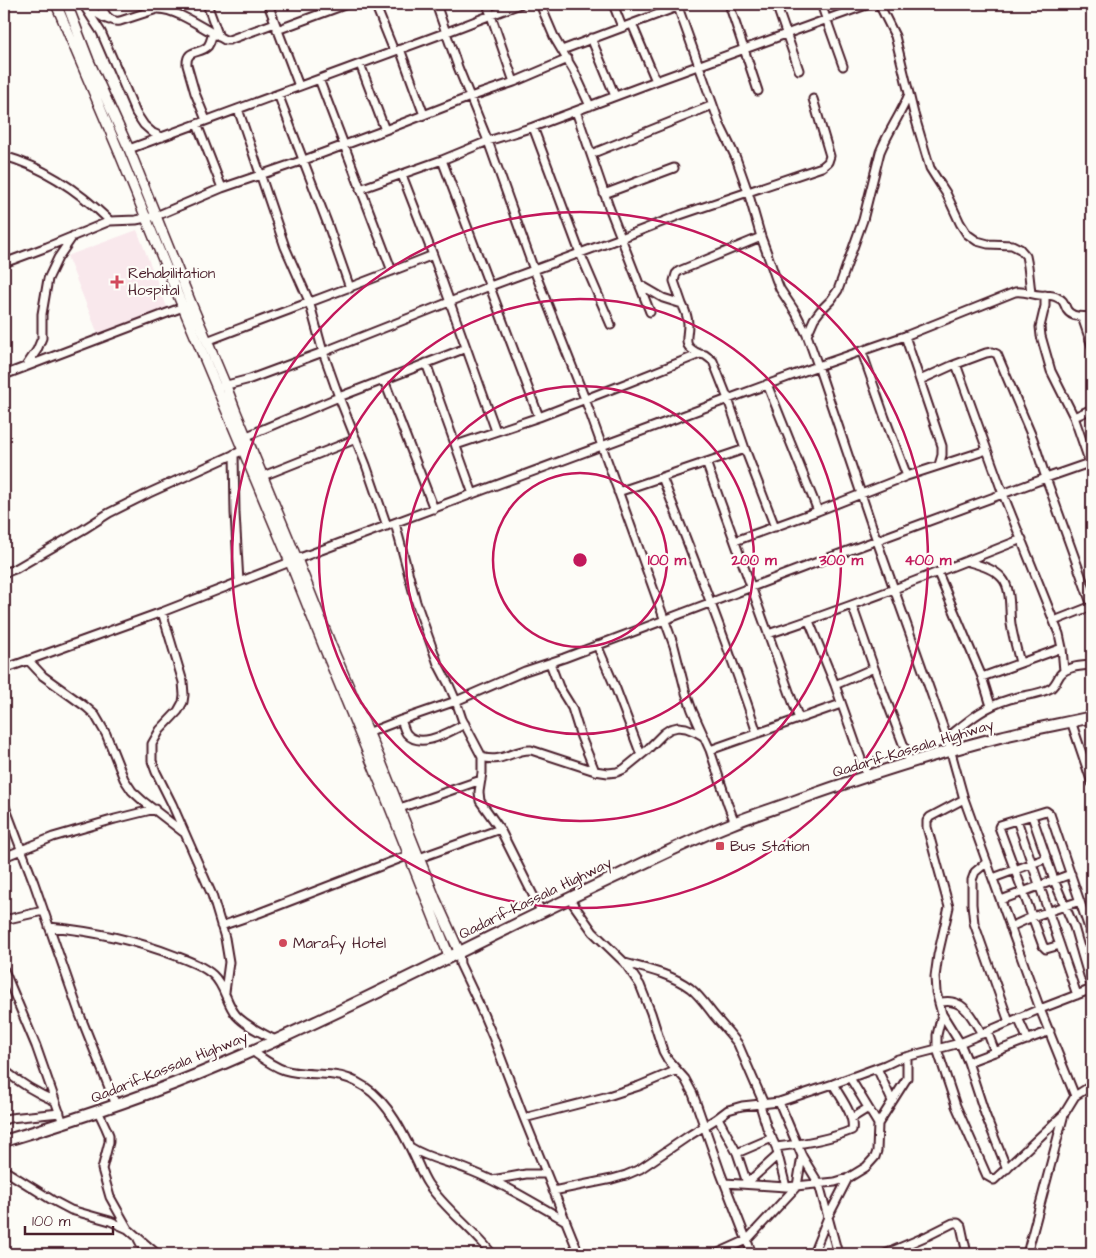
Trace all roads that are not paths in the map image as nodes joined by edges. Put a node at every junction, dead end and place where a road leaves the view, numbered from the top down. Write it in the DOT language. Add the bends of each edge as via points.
graph roads {
  1 [pos="56,4"];
  2 [pos="67,4"];
  3 [pos="100,4"];
  4 [pos="207,4"];
  5 [pos="268,4"];
  6 [pos="347,4"];
  7 [pos="375,4"];
  8 [pos="436,4"];
  9 [pos="487,4"];
  10 [pos="520,4"];
  11 [pos="540,4"];
  12 [pos="613,4"];
  13 [pos="729,4"];
  14 [pos="776,4"];
  15 [pos="821,4"];
  16 [pos="869,4"];
  17 [pos="879,4"];
  18 [pos="84,5"];
  19 [pos="682,5"];
  20 [pos="491,14"];
  21 [pos="826,19"];
  22 [pos="114,22"];
  23 [pos="632,24"];
  24 [pos="276,26"];
  25 [pos="622,27"];
  26 [pos="447,32"];
  27 [pos="786,33"];
  28 [pos="216,35"];
  29 [pos="590,38"];
  30 [pos="744,49"];
  31 [pos="397,50"];
  32 [pos="562,50"];
  33 [pos="568,59"];
  34 [pos="360,64"];
  35 [pos="699,65"];
  36 [pos="843,66"];
  37 [pos="799,70"];
  38 [pos="319,79"];
  39 [pos="656,81"];
  40 [pos="514,82"];
  41 [pos="298,86"];
  42 [pos="758,91"];
  43 [pos="278,94"];
  44 [pos="910,94"];
  45 [pos="615,96"];
  46 [pos="470,97"];
  47 [pos="813,99"];
  48 [pos="713,105"];
  49 [pos="590,106"];
  50 [pos="238,108"];
  51 [pos="576,111"];
  52 [pos="424,115"];
  53 [pos="206,120"];
  54 [pos="197,124"];
  55 [pos="533,127"];
  56 [pos="385,130"];
  57 [pos="162,137"];
  58 [pos="488,141"];
  59 [pos="344,145"];
  60 [pos="129,149"];
  61 [pos="590,154"];
  62 [pos="4,156"];
  63 [pos="304,160"];
  64 [pos="442,160"];
  65 [pos="674,168"];
  66 [pos="261,175"];
  67 [pos="402,175"];
  68 [pos="222,188"];
  69 [pos="360,189"];
  70 [pos="748,192"];
  71 [pos="604,194"];
  72 [pos="151,217"];
  73 [pos="110,221"];
  74 [pos="74,236"];
  75 [pos="761,237"];
  76 [pos="621,238"];
  77 [pos="580,253"];
  78 [pos="433,255"];
  79 [pos="4,263"];
  80 [pos="534,270"];
  81 [pos="392,271"];
  82 [pos="639,284"];
  83 [pos="490,286"];
  84 [pos="350,288"];
  85 [pos="1031,293"];
  86 [pos="1045,295"];
  87 [pos="309,301"];
  88 [pos="450,302"];
  89 [pos="682,304"];
  90 [pos="183,307"];
  91 [pos="650,312"];
  92 [pos="1092,316"];
  93 [pos="1082,317"];
  94 [pos="611,325"];
  95 [pos="807,335"];
  96 [pos="905,336"];
  97 [pos="207,341"];
  98 [pos="1092,346"];
  99 [pos="466,348"];
  100 [pos="323,352"];
  101 [pos="862,352"];
  102 [pos="700,354"];
  103 [pos="426,363"];
  104 [pos="956,364"];
  105 [pos="818,366"];
  106 [pos="26,367"];
  107 [pos="4,375"];
  108 [pos="384,380"];
  109 [pos="920,380"];
  110 [pos="767,384"];
  111 [pos="222,386"];
  112 [pos="339,397"];
  113 [pos="585,399"];
  114 [pos="728,399"];
  115 [pos="1092,409"];
  116 [pos="539,417"];
  117 [pos="1074,417"];
  118 [pos="496,431"];
  119 [pos="246,436"];
  120 [pos="356,439"];
  121 [pos="456,445"];
  122 [pos="601,446"];
  123 [pos="247,448"];
  124 [pos="745,449"];
  125 [pos="987,450"];
  126 [pos="234,454"];
  127 [pos="706,462"];
  128 [pos="939,465"];
  129 [pos="1091,465"];
  130 [pos="263,476"];
  131 [pos="906,476"];
  132 [pos="662,478"];
  133 [pos="1046,478"];
  134 [pos="618,492"];
  135 [pos="473,494"];
  136 [pos="862,494"];
  137 [pos="1003,494"];
  138 [pos="434,509"];
  139 [pos="818,511"];
  140 [pos="391,524"];
  141 [pos="775,527"];
  142 [pos="1022,539"];
  143 [pos="736,541"];
  144 [pos="877,541"];
  145 [pos="294,561"];
  146 [pos="966,561"];
  147 [pos="4,573"];
  148 [pos="938,573"];
  149 [pos="239,582"];
  150 [pos="751,588"];
  151 [pos="894,589"];
  152 [pos="710,603"];
  153 [pos="852,605"];
  154 [pos="1092,606"];
  155 [pos="162,612"];
  156 [pos="664,620"];
  157 [pos="809,620"];
  158 [pos="1054,622"];
  159 [pos="768,634"];
  160 [pos="597,646"];
  161 [pos="1062,648"];
  162 [pos="29,661"];
  163 [pos="550,663"];
  164 [pos="1020,663"];
  165 [pos="1092,665"];
  166 [pos="874,668"];
  167 [pos="4,669"];
  168 [pos="1064,671"];
  169 [pos="982,677"];
  170 [pos="835,685"];
  171 [pos="456,701"];
  172 [pos="842,704"];
  173 [pos="990,706"];
  174 [pos="1092,717"];
  175 [pos="799,719"];
  176 [pos="401,720"];
  177 [pos="1072,722"];
  178 [pos="465,724"];
  179 [pos="757,733"];
  180 [pos="365,734"];
  181 [pos="703,736"];
  182 [pos="947,738"];
  183 [pos="710,750"];
  184 [pos="951,750"];
  185 [pos="641,755"];
  186 [pos="482,757"];
  187 [pos="910,762"];
  188 [pos="595,771"];
  189 [pos="867,776"];
  190 [pos="481,780"];
  191 [pos="1092,783"];
  192 [pos="964,799"];
  193 [pos="4,804"];
  194 [pos="400,808"];
  195 [pos="155,810"];
  196 [pos="1032,816"];
  197 [pos="1017,820"];
  198 [pos="735,823"];
  199 [pos="500,829"];
  200 [pos="185,834"];
  201 [pos="21,850"];
  202 [pos="409,855"];
  203 [pos="4,856"];
  204 [pos="419,858"];
  205 [pos="1047,858"];
  206 [pos="987,862"];
  207 [pos="1032,863"];
  208 [pos="1014,870"];
  209 [pos="1071,874"];
  210 [pos="993,878"];
  211 [pos="1054,880"];
  212 [pos="1039,885"];
  213 [pos="1023,892"];
  214 [pos="569,898"];
  215 [pos="1000,900"];
  216 [pos="1080,901"];
  217 [pos="1065,905"];
  218 [pos="43,911"];
  219 [pos="540,911"];
  220 [pos="1048,912"];
  221 [pos="1032,917"];
  222 [pos="4,920"];
  223 [pos="1090,922"];
  224 [pos="221,926"];
  225 [pos="49,927"];
  226 [pos="1010,927"];
  227 [pos="1074,927"];
  228 [pos="1092,937"];
  229 [pos="1060,945"];
  230 [pos="1092,947"];
  231 [pos="459,951"];
  232 [pos="1082,951"];
  233 [pos="449,956"];
  234 [pos="625,963"];
  235 [pos="460,964"];
  236 [pos="4,970"];
  237 [pos="1092,989"];
  238 [pos="225,992"];
  239 [pos="1077,995"];
  240 [pos="940,1002"];
  241 [pos="1040,1009"];
  242 [pos="942,1014"];
  243 [pos="1018,1018"];
  244 [pos="1008,1022"];
  245 [pos="1050,1031"];
  246 [pos="984,1032"];
  247 [pos="275,1040"];
  248 [pos="1028,1040"];
  249 [pos="960,1043"];
  250 [pos="937,1049"];
  251 [pos="252,1051"];
  252 [pos="995,1052"];
  253 [pos="907,1057"];
  254 [pos="968,1062"];
  255 [pos="878,1068"];
  256 [pos="4,1070"];
  257 [pos="678,1070"];
  258 [pos="850,1078"];
  259 [pos="833,1084"];
  260 [pos="1092,1085"];
  261 [pos="1075,1096"];
  262 [pos="56,1101"];
  263 [pos="892,1101"];
  264 [pos="780,1102"];
  265 [pos="116,1105"];
  266 [pos="762,1105"];
  267 [pos="868,1108"];
  268 [pos="98,1112"];
  269 [pos="1064,1114"];
  270 [pos="61,1118"];
  271 [pos="524,1118"];
  272 [pos="718,1118"];
  273 [pos="852,1118"];
  274 [pos="4,1120"];
  275 [pos="878,1124"];
  276 [pos="704,1126"];
  277 [pos="772,1138"];
  278 [pos="4,1141"];
  279 [pos="797,1144"];
  280 [pos="409,1147"];
  281 [pos="777,1151"];
  282 [pos="737,1154"];
  283 [pos="802,1156"];
  284 [pos="1007,1169"];
  285 [pos="4,1170"];
  286 [pos="546,1174"];
  287 [pos="848,1178"];
  288 [pos="492,1180"];
  289 [pos="725,1183"];
  290 [pos="746,1184"];
  291 [pos="819,1184"];
  292 [pos="798,1186"];
  293 [pos="786,1187"];
  294 [pos="553,1191"];
  295 [pos="828,1217"];
  296 [pos="565,1220"];
  297 [pos="128,1230"];
  298 [pos="137,1236"];
  299 [pos="747,1240"];
  300 [pos="146,1254"];
  301 [pos="158,1254"];
  302 [pos="492,1254"];
  303 [pos="579,1254"];
  304 [pos="716,1254"];
  305 [pos="752,1254"];
  306 [pos="813,1254"];
  307 [pos="838,1254"];
  308 [pos="885,1254"];
  309 [pos="967,1254"];
  310 [pos="1027,1254"];
  1 -- 72 [label="main road"];
  2 -- 60 [label="main road"];
  3 -- 22 [label="street"];
  4 -- 28 [label="street"];
  5 -- 24 [label="street"];
  6 -- 24 [label="street"];
  7 -- 31 [label="street"];
  8 -- 26 [label="street"];
  9 -- 20 [label="street"];
  10 -- 20 [label="street"];
  11 -- 32 [label="street"];
  12 -- 25 [label="street"];
  13 -- 30 [label="street"];
  14 -- 27 [label="street"];
  15 -- 21 [label="street"];
  16 -- 21 [label="street"];
  17 -- 44 [label="street" via="895,36"];
  18 -- 22 [label="street"];
  18 -- 57 [label="street" via="101,32 136,113 144,125"];
  19 -- 23 [label="street"];
  19 -- 35 [label="street"];
  20 -- 26 [label="street"];
  20 -- 40 [label="street"];
  21 -- 27 [label="street"];
  21 -- 36 [label="street"];
  22 -- 28 [label="street" via="164,8"];
  23 -- 25 [label="street"];
  23 -- 39 [label="street"];
  24 -- 28 [label="street" via="229,40"];
  24 -- 41 [label="street"];
  25 -- 29 [label="street"];
  26 -- 31 [label="street"];
  26 -- 46 [label="street"];
  27 -- 30 [label="street"];
  27 -- 37 [label="street"];
  28 -- 53 [label="street" via="206,48 190,54 186,60"];
  29 -- 32 [label="street"];
  29 -- 45 [label="street"];
  30 -- 35 [label="street"];
  30 -- 42 [label="street"];
  31 -- 34 [label="street"];
  31 -- 52 [label="street"];
  32 -- 33 [label="street"];
  33 -- 40 [label="street"];
  33 -- 49 [label="street"];
  34 -- 38 [label="street"];
  34 -- 56 [label="street"];
  35 -- 39 [label="street"];
  35 -- 48 [label="street"];
  38 -- 41 [label="street"];
  38 -- 59 [label="street"];
  39 -- 45 [label="street"];
  40 -- 46 [label="street"];
  41 -- 43 [label="street"];
  43 -- 50 [label="street"];
  43 -- 63 [label="street"];
  44 -- 85 [label="street" via="930,168 960,223 967,234 978,241 1020,249 1026,256"];
  44 -- 95 [label="street" via="883,143 838,290 814,319"];
  45 -- 49 [label="street"];
  46 -- 52 [label="street"];
  46 -- 58 [label="street"];
  47 -- 70 [label="street" via="830,156 828,162 822,167"];
  48 -- 61 [label="street"];
  48 -- 70 [label="street"];
  49 -- 51 [label="street"];
  50 -- 53 [label="street"];
  50 -- 66 [label="street"];
  51 -- 55 [label="street"];
  51 -- 61 [label="street"];
  52 -- 56 [label="street"];
  53 -- 54 [label="street"];
  54 -- 57 [label="street"];
  54 -- 68 [label="street"];
  55 -- 58 [label="street"];
  55 -- 77 [label="street"];
  56 -- 59 [label="street"];
  57 -- 60 [label="street"];
  58 -- 64 [label="street"];
  58 -- 80 [label="street"];
  59 -- 63 [label="street"];
  59 -- 69 [label="street"];
  60 -- 72 [label="main road"];
  61 -- 71 [label="street"];
  62 -- 73 [label="street" via="52,176 95,206"];
  63 -- 66 [label="street"];
  63 -- 84 [label="street"];
  64 -- 67 [label="street"];
  64 -- 83 [label="street"];
  65 -- 71 [label="street"];
  66 -- 68 [label="street"];
  66 -- 87 [label="street" via="285,247"];
  67 -- 69 [label="street"];
  67 -- 78 [label="street"];
  68 -- 72 [label="street"];
  69 -- 81 [label="street"];
  70 -- 75 [label="street"];
  70 -- 76 [label="street"];
  71 -- 76 [label="street"];
  72 -- 73 [label="street"];
  72 -- 90 [label="main road"];
  72 -- 97 [label="main road"];
  73 -- 74 [label="street"];
  74 -- 79 [label="street"];
  74 -- 106 [label="street" via="48,279 42,338"];
  75 -- 89 [label="street" via="679,271 674,281"];
  75 -- 95 [label="street" via="780,289"];
  76 -- 77 [label="street"];
  76 -- 82 [label="street"];
  77 -- 80 [label="street"];
  77 -- 94 [label="street"];
  78 -- 81 [label="street"];
  78 -- 88 [label="street"];
  80 -- 83 [label="street"];
  80 -- 113 [label="street"];
  81 -- 84 [label="street"];
  82 -- 89 [label="street" via="663,298"];
  82 -- 91 [label="street"];
  83 -- 88 [label="street"];
  83 -- 116 [label="street"];
  84 -- 87 [label="street"];
  85 -- 86 [label="street"];
  85 -- 96 [label="street" via="1016,292"];
  86 -- 93 [label="street" via="1061,299 1070,313"];
  86 -- 117 [label="street" via="1041,336 1051,371"];
  87 -- 97 [label="street"];
  87 -- 100 [label="street"];
  88 -- 99 [label="street"];
  88 -- 100 [label="street"];
  89 -- 102 [label="street" via="688,319 686,342"];
  90 -- 106 [label="street"];
  90 -- 111 [label="main road"];
  92 -- 93 [label="street"];
  93 -- 98 [label="street"];
  95 -- 105 [label="street"];
  96 -- 101 [label="street"];
  96 -- 109 [label="street"];
  97 -- 111 [label="main road"];
  99 -- 103 [label="street"];
  99 -- 118 [label="street"];
  100 -- 111 [label="street"];
  100 -- 112 [label="street"];
  101 -- 105 [label="street"];
  101 -- 131 [label="street"];
  102 -- 113 [label="street"];
  102 -- 114 [label="street" via="713,362"];
  103 -- 108 [label="street"];
  103 -- 121 [label="street"];
  104 -- 109 [label="street"];
  104 -- 125 [label="street"];
  104 -- 133 [label="street" via="986,353 997,354"];
  105 -- 110 [label="street"];
  105 -- 136 [label="street"];
  106 -- 107 [label="street"];
  108 -- 112 [label="street"];
  108 -- 138 [label="street"];
  109 -- 128 [label="street" via="942,446"];
  110 -- 114 [label="street"];
  110 -- 139 [label="street"];
  111 -- 119 [label="main road"];
  111 -- 123 [label="main road"];
  112 -- 119 [label="street"];
  112 -- 120 [label="street"];
  113 -- 116 [label="street"];
  113 -- 122 [label="street"];
  114 -- 122 [label="street"];
  114 -- 124 [label="street"];
  115 -- 117 [label="street"];
  116 -- 118 [label="street"];
  117 -- 129 [label="street"];
  118 -- 121 [label="street"];
  119 -- 123 [label="main road"];
  120 -- 130 [label="street"];
  120 -- 140 [label="street"];
  121 -- 135 [label="street"];
  122 -- 134 [label="street"];
  122 -- 135 [label="street"];
  123 -- 126 [label="street"];
  123 -- 130 [label="main road"];
  123 -- 145 [label="main road"];
  124 -- 127 [label="street"];
  124 -- 141 [label="street"];
  125 -- 128 [label="street"];
  125 -- 137 [label="street"];
  126 -- 147 [label="street" via="108,513"];
  126 -- 149 [label="street"];
  127 -- 132 [label="street"];
  127 -- 143 [label="street"];
  128 -- 131 [label="street"];
  129 -- 133 [label="street"];
  130 -- 145 [label="main road"];
  131 -- 136 [label="street"];
  132 -- 134 [label="street"];
  132 -- 152 [label="street"];
  133 -- 137 [label="street"];
  133 -- 154 [label="street"];
  134 -- 156 [label="street"];
  135 -- 138 [label="street"];
  136 -- 139 [label="street"];
  136 -- 144 [label="street"];
  137 -- 142 [label="street"];
  137 -- 144 [label="street"];
  138 -- 140 [label="street"];
  139 -- 141 [label="street"];
  140 -- 145 [label="street"];
  140 -- 171 [label="street" via="438,664"];
  141 -- 143 [label="street"];
  142 -- 146 [label="street"];
  142 -- 158 [label="street"];
  143 -- 150 [label="street"];
  144 -- 150 [label="street"];
  144 -- 151 [label="street"];
  145 -- 149 [label="street"];
  145 -- 180 [label="main road"];
  146 -- 148 [label="street"];
  146 -- 164 [label="street" via="997,573 1004,582"];
  148 -- 151 [label="street"];
  148 -- 169 [label="street"];
  149 -- 155 [label="street"];
  150 -- 152 [label="street"];
  150 -- 159 [label="street"];
  151 -- 153 [label="street"];
  151 -- 182 [label="street"];
  152 -- 156 [label="street"];
  152 -- 179 [label="street"];
  153 -- 157 [label="street"];
  153 -- 166 [label="street"];
  154 -- 158 [label="street"];
  155 -- 162 [label="street"];
  155 -- 200 [label="street" via="184,695 178,711 155,737 152,761"];
  156 -- 160 [label="street"];
  156 -- 181 [label="street"];
  157 -- 159 [label="street"];
  157 -- 170 [label="street"];
  158 -- 161 [label="street"];
  159 -- 175 [label="street"];
  160 -- 163 [label="street"];
  160 -- 185 [label="street"];
  161 -- 164 [label="street"];
  161 -- 168 [label="street"];
  162 -- 167 [label="street"];
  162 -- 195 [label="street" via="43,676 95,715 124,779"];
  163 -- 171 [label="street"];
  163 -- 188 [label="street" via="572,708"];
  164 -- 169 [label="street"];
  165 -- 168 [label="street"];
  166 -- 170 [label="street"];
  166 -- 187 [label="street"];
  168 -- 173 [label="street" via="1051,688"];
  169 -- 173 [label="street"];
  170 -- 172 [label="street"];
  171 -- 176 [label="street"];
  171 -- 178 [label="street"];
  172 -- 175 [label="street"];
  172 -- 189 [label="street"];
  173 -- 182 [label="street"];
  174 -- 177 [label="highway, Qadarif-Kassala Highway"];
  175 -- 179 [label="street"];
  176 -- 178 [label="street" via="406,734 414,740 423,741"];
  176 -- 180 [label="street"];
  177 -- 184 [label="highway, Qadarif-Kassala Highway"];
  177 -- 191 [label="street"];
  178 -- 186 [label="street"];
  179 -- 183 [label="street"];
  180 -- 194 [label="main road"];
  180 -- 202 [label="main road"];
  181 -- 183 [label="street"];
  181 -- 185 [label="street" via="686,728 670,729"];
  182 -- 184 [label="street"];
  183 -- 198 [label="street"];
  184 -- 187 [label="highway, Qadarif-Kassala Highway"];
  184 -- 192 [label="street"];
  185 -- 188 [label="street" via="617,772"];
  186 -- 188 [label="street" via="496,760 531,750"];
  186 -- 190 [label="street"];
  187 -- 189 [label="highway, Qadarif-Kassala Highway"];
  189 -- 198 [label="highway, Qadarif-Kassala Highway"];
  190 -- 194 [label="street"];
  190 -- 199 [label="street" via="480,801"];
  192 -- 206 [label="street"];
  192 -- 240 [label="street" via="930,816 926,827 949,907 936,972 936,992"];
  193 -- 201 [label="street"];
  194 -- 204 [label="main road"];
  195 -- 200 [label="street"];
  195 -- 201 [label="street" via="53,837"];
  196 -- 197 [label="street"];
  196 -- 205 [label="street"];
  196 -- 209 [label="street" via="1046,811 1050,814"];
  197 -- 207 [label="street"];
  197 -- 208 [label="street" via="999,827"];
  198 -- 214 [label="highway, Qadarif-Kassala Highway"];
  199 -- 204 [label="street"];
  199 -- 219 [label="street"];
  200 -- 224 [label="street" via="212,895"];
  201 -- 203 [label="street"];
  201 -- 218 [label="street"];
  202 -- 224 [label="street"];
  202 -- 233 [label="main road"];
  204 -- 231 [label="main road"];
  205 -- 207 [label="street"];
  205 -- 211 [label="street"];
  206 -- 210 [label="street"];
  206 -- 244 [label="street" via="975,872 972,880 974,923"];
  207 -- 208 [label="street"];
  207 -- 212 [label="street"];
  208 -- 210 [label="street"];
  208 -- 213 [label="street"];
  209 -- 211 [label="street"];
  209 -- 216 [label="street"];
  210 -- 215 [label="street"];
  211 -- 212 [label="street"];
  211 -- 217 [label="street"];
  212 -- 213 [label="street"];
  212 -- 220 [label="street"];
  213 -- 215 [label="street"];
  213 -- 221 [label="street"];
  214 -- 219 [label="highway, Qadarif-Kassala Highway"];
  214 -- 234 [label="street" via="593,932"];
  215 -- 226 [label="street"];
  216 -- 217 [label="street"];
  216 -- 223 [label="street"];
  217 -- 220 [label="street"];
  217 -- 227 [label="street"];
  218 -- 222 [label="street"];
  218 -- 225 [label="street"];
  219 -- 231 [label="highway, Qadarif-Kassala Highway"];
  220 -- 221 [label="street"];
  220 -- 229 [label="street"];
  221 -- 226 [label="street"];
  221 -- 229 [label="street" via="1046,949"];
  223 -- 227 [label="street"];
  223 -- 228 [label="street"];
  224 -- 238 [label="street" via="229,962"];
  225 -- 238 [label="street" via="106,935 162,950 203,968 214,976"];
  225 -- 265 [label="street"];
  226 -- 241 [label="street"];
  227 -- 232 [label="street"];
  229 -- 239 [label="street"];
  230 -- 232 [label="street"];
  231 -- 233 [label="highway, Qadarif-Kassala Highway"];
  231 -- 235 [label="street"];
  232 -- 237 [label="street"];
  233 -- 235 [label="street"];
  233 -- 247 [label="highway, Qadarif-Kassala Highway"];
  234 -- 257 [label="street" via="640,985 663,1051"];
  234 -- 266 [label="street" via="671,977 690,988 703,1001 738,1044"];
  235 -- 271 [label="street" via="486,1020"];
  236 -- 262 [label="street"];
  237 -- 239 [label="street"];
  238 -- 247 [label="street" via="236,1015"];
  239 -- 241 [label="street"];
  240 -- 242 [label="street"];
  240 -- 246 [label="street" via="956,1003 965,1009"];
  241 -- 243 [label="street"];
  241 -- 245 [label="street"];
  242 -- 249 [label="street"];
  242 -- 250 [label="street"];
  243 -- 244 [label="street"];
  243 -- 248 [label="street"];
  244 -- 246 [label="street"];
  245 -- 248 [label="street"];
  245 -- 261 [label="street"];
  246 -- 249 [label="street"];
  246 -- 252 [label="street"];
  247 -- 251 [label="highway, Qadarif-Kassala Highway"];
  248 -- 252 [label="street"];
  249 -- 250 [label="street"];
  249 -- 254 [label="street"];
  250 -- 253 [label="street"];
  250 -- 284 [label="street" via="956,1106 987,1176 994,1180"];
  251 -- 265 [label="highway, Qadarif-Kassala Highway"];
  251 -- 280 [label="street" via="286,1071 334,1075 365,1087 386,1106"];
  252 -- 254 [label="street"];
  253 -- 255 [label="street"];
  253 -- 263 [label="street" via="907,1078"];
  254 -- 284 [label="street"];
  255 -- 258 [label="street"];
  255 -- 263 [label="street"];
  256 -- 262 [label="street" via="27,1088"];
  257 -- 271 [label="street" via="605,1097"];
  257 -- 276 [label="street" via="693,1094"];
  258 -- 259 [label="street"];
  258 -- 267 [label="street"];
  259 -- 264 [label="street"];
  259 -- 273 [label="street"];
  260 -- 261 [label="street"];
  261 -- 269 [label="street"];
  262 -- 270 [label="street"];
  263 -- 275 [label="street"];
  264 -- 266 [label="street"];
  264 -- 279 [label="street"];
  265 -- 268 [label="highway, Qadarif-Kassala Highway"];
  266 -- 272 [label="street" via="728,1110"];
  266 -- 277 [label="street"];
  267 -- 273 [label="street"];
  267 -- 275 [label="street"];
  268 -- 270 [label="highway, Qadarif-Kassala Highway"];
  268 -- 297 [label="street" via="109,1135 102,1169 110,1197"];
  269 -- 284 [label="street"];
  269 -- 310 [label="street"];
  270 -- 274 [label="street"];
  270 -- 278 [label="highway, Qadarif-Kassala Highway"];
  271 -- 286 [label="street"];
  272 -- 276 [label="street"];
  272 -- 282 [label="street"];
  273 -- 279 [label="street" via="852,1130 826,1140"];
  275 -- 287 [label="street" via="878,1152 866,1167"];
  276 -- 289 [label="street"];
  276 -- 294 [label="street" via="640,1169"];
  277 -- 281 [label="street"];
  277 -- 282 [label="street"];
  279 -- 281 [label="street"];
  279 -- 283 [label="street"];
  280 -- 288 [label="street"];
  280 -- 302 [label="street" via="428,1184"];
  281 -- 290 [label="street"];
  281 -- 293 [label="street"];
  282 -- 290 [label="street"];
  283 -- 291 [label="street"];
  283 -- 292 [label="street"];
  285 -- 297 [label="street" via="71,1210 110,1221"];
  286 -- 288 [label="street"];
  286 -- 294 [label="street"];
  287 -- 291 [label="street"];
  287 -- 295 [label="street"];
  288 -- 296 [label="street"];
  289 -- 290 [label="street"];
  289 -- 299 [label="street"];
  290 -- 293 [label="street"];
  291 -- 292 [label="street"];
  291 -- 295 [label="street"];
  292 -- 293 [label="street"];
  292 -- 299 [label="street"];
  294 -- 296 [label="street"];
  295 -- 306 [label="street"];
  295 -- 307 [label="street"];
  296 -- 303 [label="street"];
  297 -- 298 [label="street"];
  298 -- 300 [label="street"];
  298 -- 301 [label="street"];
  299 -- 304 [label="street"];
  299 -- 305 [label="street"];
  308 -- 309 [label="street" via="953,1222 961,1226"];
}
